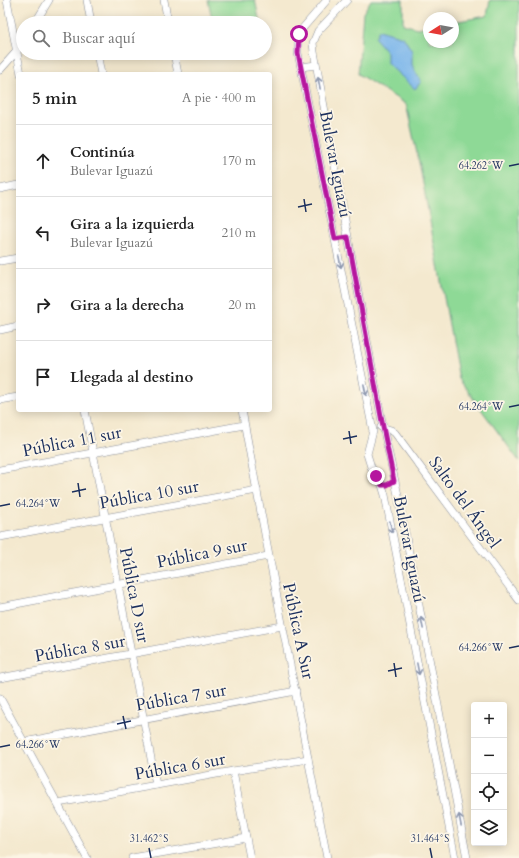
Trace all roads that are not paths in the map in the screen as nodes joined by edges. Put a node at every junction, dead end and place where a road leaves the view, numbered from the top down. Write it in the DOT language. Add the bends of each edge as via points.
graph roads {
  1 [pos="7,0"];
  2 [pos="49,0"];
  3 [pos="87,0"];
  4 [pos="164,0"];
  5 [pos="327,0"];
  6 [pos="348,0"];
  7 [pos="39,16"];
  8 [pos="90,16"];
  9 [pos="167,16"];
  10 [pos="16,30"];
  11 [pos="16,52"];
  12 [pos="21,60"];
  13 [pos="98,60"];
  14 [pos="175,60"];
  15 [pos="316,64"];
  16 [pos="301,67"];
  17 [pos="0,70"];
  18 [pos="21,72"];
  19 [pos="101,72"];
  20 [pos="178,72"];
  21 [pos="16,185"];
  22 [pos="0,189"];
  23 [pos="348,237"];
  24 [pos="335,239"];
  25 [pos="16,258"];
  26 [pos="0,261"];
  27 [pos="16,326"];
  28 [pos="0,330"];
  29 [pos="16,396"];
  30 [pos="0,400"];
  31 [pos="85,412"];
  32 [pos="242,412"];
  33 [pos="244,424"];
  34 [pos="372,426"];
  35 [pos="383,427"];
  36 [pos="93,452"];
  37 [pos="0,470"];
  38 [pos="394,481"];
  39 [pos="382,485"];
  40 [pos="257,490"];
  41 [pos="105,517"];
  42 [pos="0,537"];
  43 [pos="268,556"];
  44 [pos="118,584"];
  45 [pos="519,600"];
  46 [pos="0,607"];
  47 [pos="282,626"];
  48 [pos="428,652"];
  49 [pos="132,654"];
  50 [pos="416,655"];
  51 [pos="0,678"];
  52 [pos="296,691"];
  53 [pos="0,698"];
  54 [pos="144,719"];
  55 [pos="24,742"];
  56 [pos="308,759"];
  57 [pos="233,771"];
  58 [pos="156,785"];
  59 [pos="58,804"];
  60 [pos="463,834"];
  61 [pos="451,837"];
  62 [pos="246,838"];
  63 [pos="87,858"];
  64 [pos="132,858"];
  65 [pos="250,858"];
  66 [pos="327,858"];
  67 [pos="455,858"];
  68 [pos="467,858"];
  1 -- 10 [label="street"];
  2 -- 7 [label="street"];
  3 -- 8 [label="street"];
  4 -- 9 [label="street"];
  5 -- 16 [label="street, Bulevar Iguazú" via="299,34 298,53"];
  6 -- 15 [label="street, Bulevar Iguazú" via="316,36 313,43"];
  11 -- 17 [label="street"];
  12 -- 18 [label="street"];
  13 -- 19 [label="street"];
  14 -- 20 [label="street"];
  15 -- 16 [label="street"];
  23 -- 15 [label="street, Bulevar Iguazú, one-way"];
  16 -- 24 [label="street, Bulevar Iguazú"];
  21 -- 22 [label="street"];
  23 -- 24 [label="street"];
  23 -- 35 [label="street, Bulevar Iguazú"];
  24 -- 34 [label="street, Bulevar Iguazú, one-way"];
  25 -- 26 [label="street"];
  27 -- 28 [label="street"];
  29 -- 30 [label="street"];
  31 -- 36 [label="street, Pública D sur"];
  32 -- 33 [label="street, Pública A Sur"];
  33 -- 36 [label="street, Pública 11 sur"];
  33 -- 40 [label="street, Pública A Sur"];
  34 -- 35 [label="street"];
  34 -- 39 [label="street, Bulevar Iguazú" via="367,454 371,467"];
  35 -- 38 [label="street, Bulevar Iguazú"];
  35 -- 45 [label="street, Salto del Ángel" via="395,433"];
  36 -- 37 [label="street, Pública 11 sur"];
  36 -- 41 [label="street, Pública D sur"];
  38 -- 39 [label="street"];
  48 -- 38 [label="street, Bulevar Iguazú, one-way"];
  39 -- 50 [label="street, Bulevar Iguazú, one-way"];
  40 -- 41 [label="street, Pública 10 sur"];
  40 -- 43 [label="street, Pública A Sur"];
  41 -- 42 [label="street, Pública 10 sur"];
  41 -- 44 [label="street, Pública D sur"];
  43 -- 44 [label="street, Pública 9 sur"];
  43 -- 47 [label="street, Pública A Sur"];
  44 -- 46 [label="street, Pública 9 sur"];
  44 -- 49 [label="street, Pública D sur"];
  47 -- 49 [label="street, Pública 8 sur"];
  47 -- 52 [label="street, Pública A Sur"];
  48 -- 50 [label="street"];
  60 -- 48 [label="street, Bulevar Iguazú, one-way"];
  49 -- 51 [label="street, Pública 8 sur"];
  49 -- 54 [label="street, Pública D sur"];
  50 -- 61 [label="street, Bulevar Iguazú, one-way"];
  52 -- 54 [label="street, Pública 7 sur"];
  52 -- 56 [label="street, Pública A Sur"];
  53 -- 55 [label="street"];
  54 -- 55 [label="street, Pública 7 sur"];
  54 -- 58 [label="street, Pública D sur"];
  55 -- 59 [label="street"];
  56 -- 57 [label="street, Pública 6 sur"];
  56 -- 66 [label="street, Pública A Sur"];
  57 -- 58 [label="street, Pública 6 sur"];
  57 -- 62 [label="street"];
  58 -- 59 [label="street, Pública 6 sur"];
  59 -- 63 [label="street"];
  60 -- 61 [label="street"];
  60 -- 68 [label="street, Bulevar Iguazú"];
  61 -- 67 [label="street, Bulevar Iguazú"];
  62 -- 64 [label="street"];
  62 -- 65 [label="street"];
}
